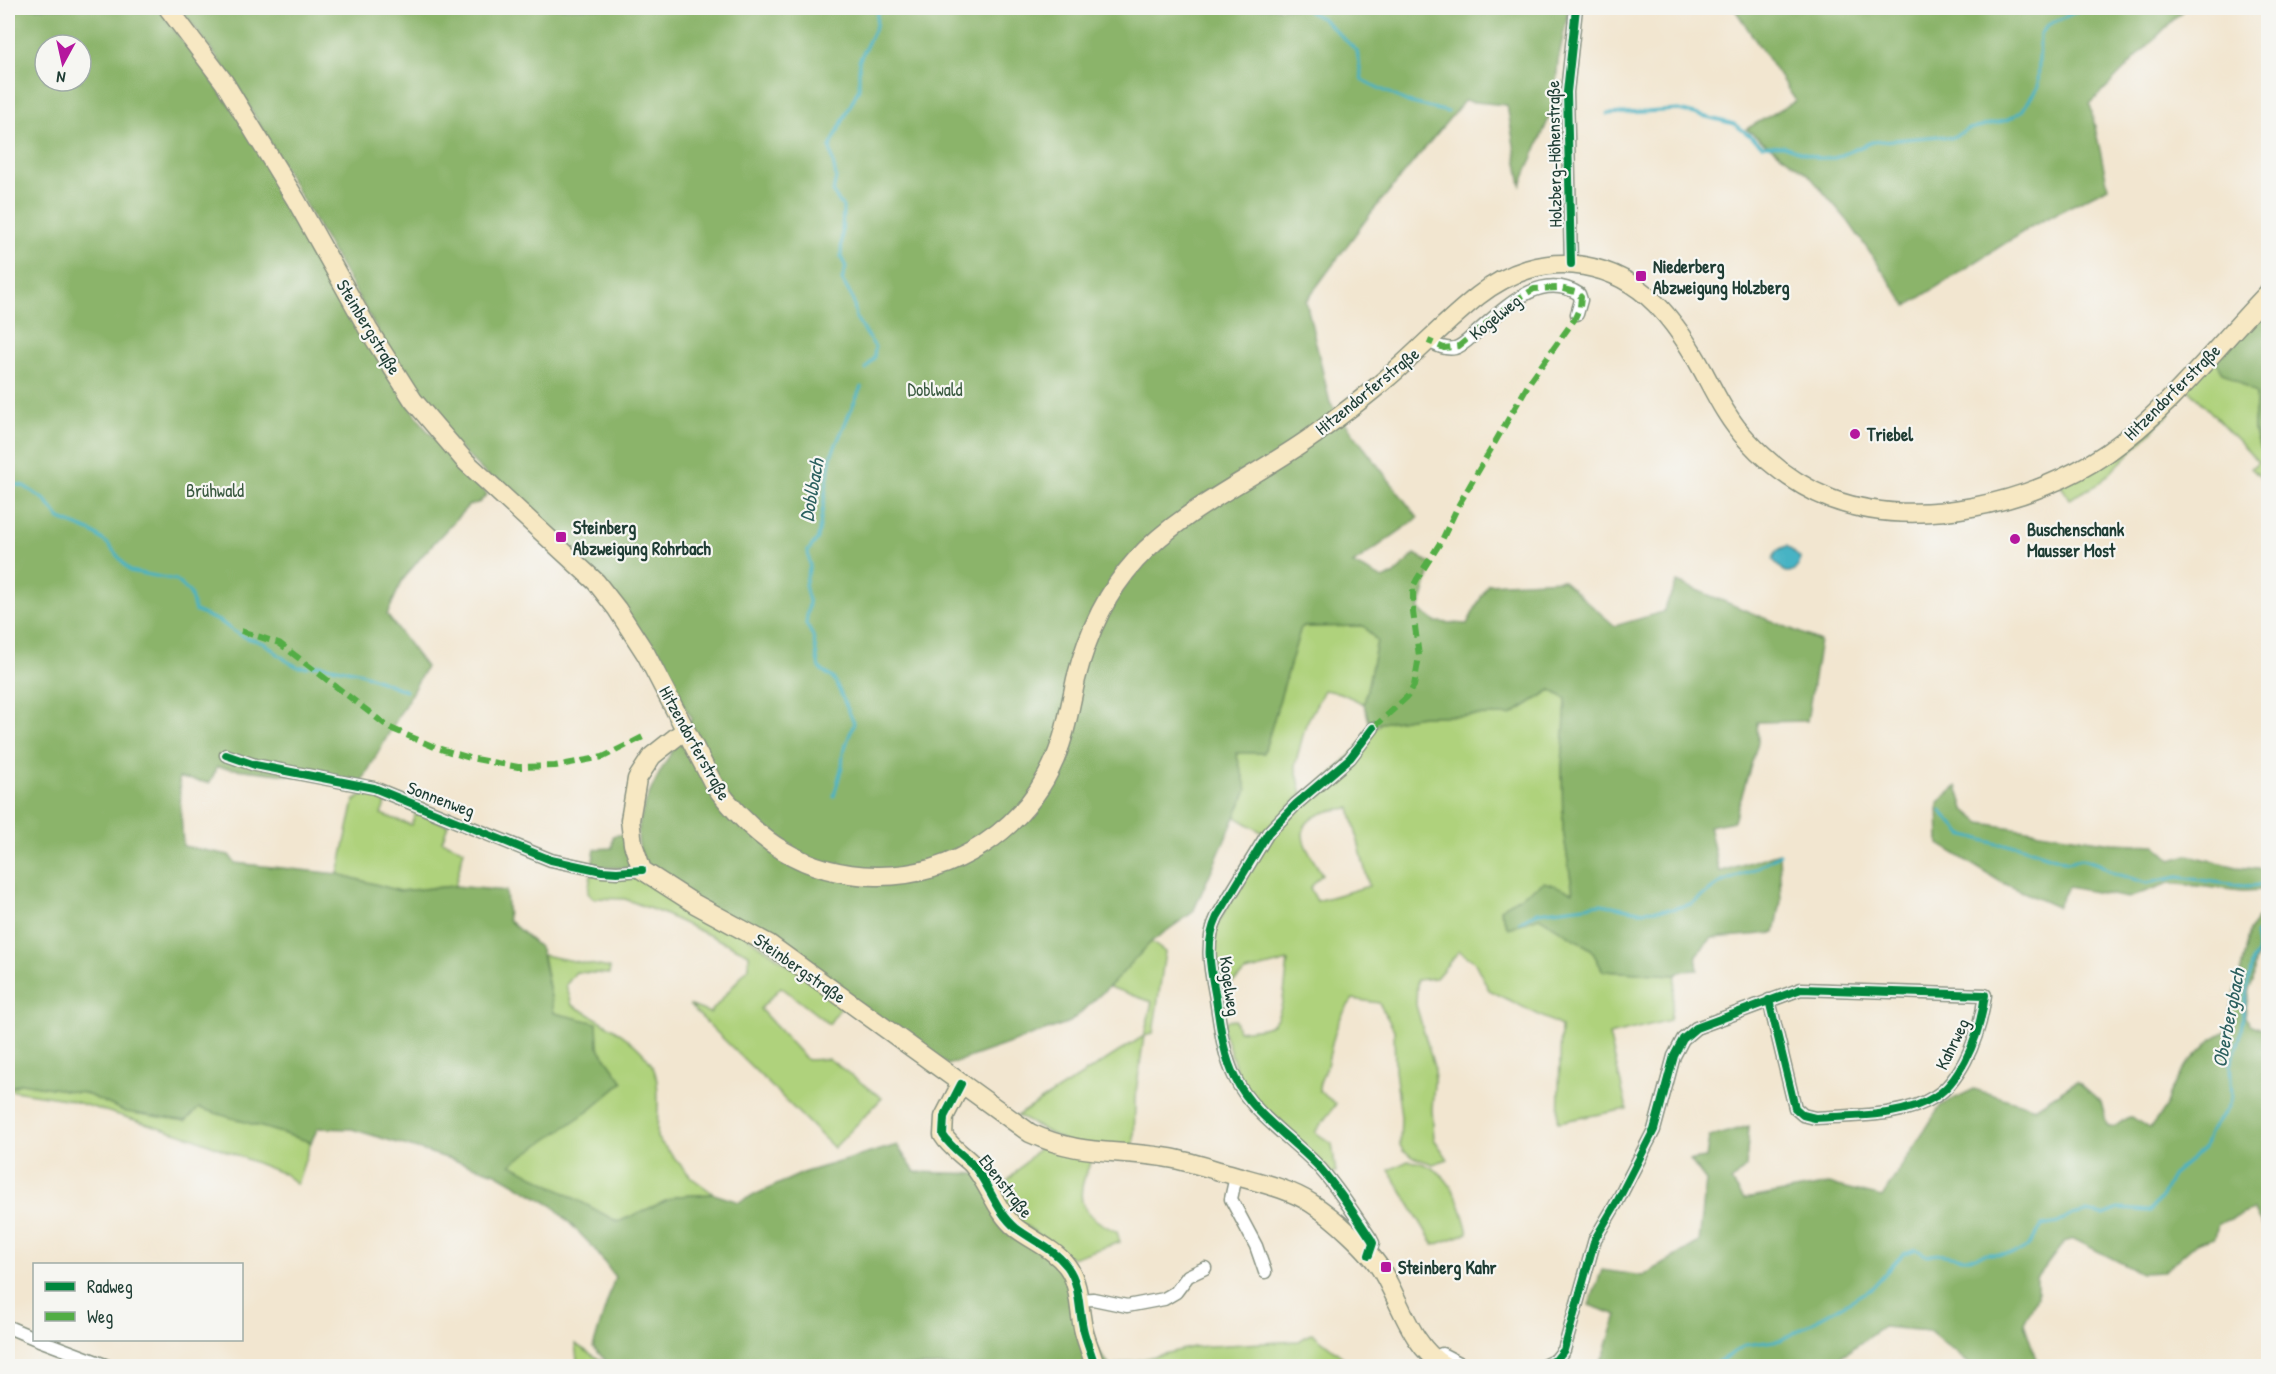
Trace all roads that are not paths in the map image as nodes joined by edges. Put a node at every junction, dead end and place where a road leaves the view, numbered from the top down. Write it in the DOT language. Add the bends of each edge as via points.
graph roads {
  1 [pos="168,8"];
  2 [pos="1576,8"];
  3 [pos="1571,264"];
  4 [pos="2268,293"];
  5 [pos="1577,314"];
  6 [pos="1428,341"];
  7 [pos="617,609"];
  8 [pos="1373,728"];
  9 [pos="685,730"];
  10 [pos="226,755"];
  11 [pos="642,870"];
  12 [pos="1769,1000"];
  13 [pos="961,1084"];
  14 [pos="1236,1176"];
  15 [pos="1369,1255"];
  16 [pos="1205,1268"];
  17 [pos="1265,1272"];
  18 [pos="1079,1300"];
  19 [pos="8,1327"];
  20 [pos="33,1338"];
  21 [pos="42,1341"];
  22 [pos="1437,1364"];
  23 [pos="108,1366"];
  24 [pos="1095,1366"];
  25 [pos="1465,1366"];
  26 [pos="1543,1366"];
  1 -- 7 [label="main road, Steinbergstraße" via="224,82 413,400 465,461 596,582"];
  2 -- 3 [label="street, Holzberg-Höhenstraße" via="1567,92"];
  3 -- 4 [label="main road, Hitzendorferstraße" via="1613,273 1651,298 1690,347 1741,434 1789,477 1845,503 1895,512 1935,511 1994,502 2079,471 2143,425"];
  3 -- 6 [label="main road, Hitzendorferstraße" via="1538,267 1498,282"];
  5 -- 6 [label="street, Kogelweg" via="1581,300 1575,292 1534,289 1459,346 1444,348"];
  6 -- 9 [label="main road, Hitzendorferstraße" via="1312,436 1178,523 1141,554 1100,610 1081,662 1058,751 1044,781 1011,824 970,853 927,871 886,876 849,875 803,862 772,844 736,813 713,783"];
  7 -- 9 [label="main road, Hitzendorferstraße" via="646,654"];
  8 -- 15 [label="street, Kogelweg" via="1350,758 1268,833 1217,917 1209,948 1222,1038 1233,1075 1258,1110 1330,1180 1371,1239"];
  9 -- 11 [label="main road" via="652,756 637,778 630,820"];
  10 -- 11 [label="street, Sonnenweg" via="255,765 374,788 551,860 602,871"];
  11 -- 13 [label="main road, Steinbergstraße" via="769,944"];
  12 -- 12 [label="street, Kahrweg" via="1795,1108 1815,1118 1901,1110 1937,1096 1954,1078 1970,1051 1985,995 1809,988"];
  12 -- 26 [label="street, Kahrweg" via="1696,1028 1677,1048 1654,1130 1595,1239 1564,1350 1556,1360"];
  13 -- 14 [label="main road, Steinbergstraße" via="1030,1133 1061,1146 1163,1157"];
  13 -- 18 [label="main road, Ebenstraße" via="944,1117 943,1136 972,1164 1015,1227 1051,1250 1067,1266"];
  14 -- 15 [label="main road, Steinbergstraße" via="1310,1202"];
  14 -- 17 [label="street" via="1231,1199"];
  15 -- 22 [label="main road, Steinbergstraße"];
  16 -- 18 [label="street" via="1188,1276 1176,1292 1164,1299 1127,1306"];
  18 -- 24 [label="main road, Ebenstraße"];
  19 -- 20 [label="street"];
  21 -- 23 [label="street"];
  22 -- 25 [label="street" via="1442,1354"];
}
